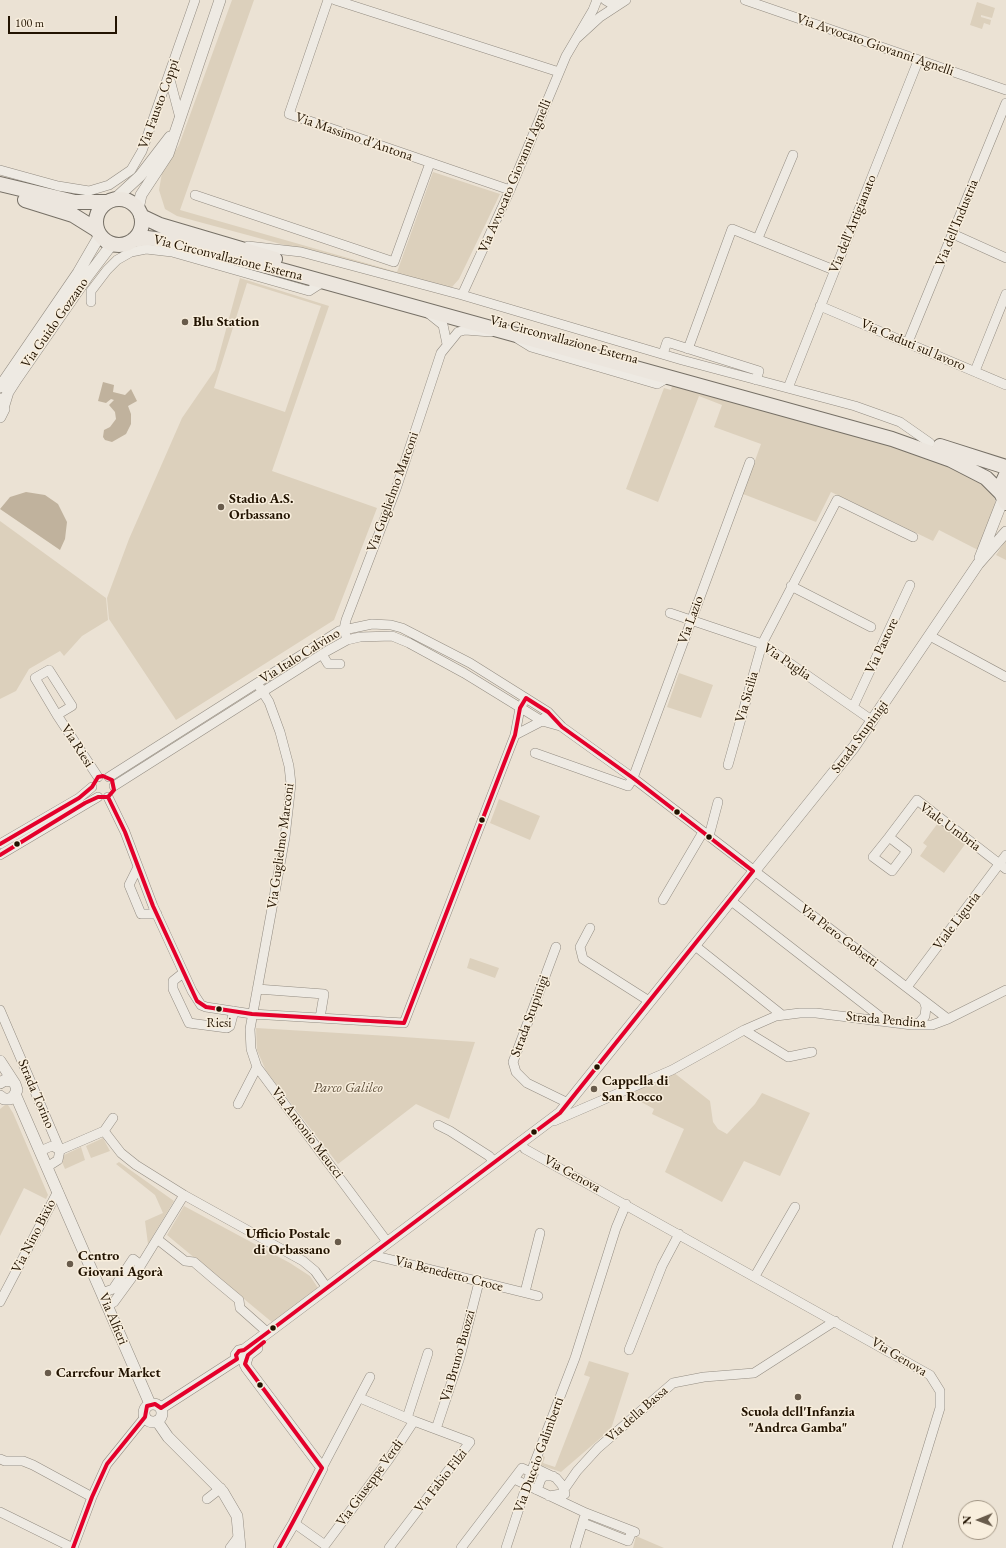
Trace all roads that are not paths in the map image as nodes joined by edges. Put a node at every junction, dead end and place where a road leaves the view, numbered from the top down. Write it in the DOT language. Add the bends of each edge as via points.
graph roads {
  1 [pos="195,0"];
  2 [pos="220,0"];
  3 [pos="328,0"];
  4 [pos="335,0"];
  5 [pos="597,0"];
  6 [pos="605,0"];
  7 [pos="745,0"];
  8 [pos="625,1"];
  9 [pos="576,39"];
  10 [pos="918,61"];
  11 [pos="559,72"];
  12 [pos="169,76"];
  13 [pos="1006,90"];
  14 [pos="1006,103"];
  15 [pos="180,118"];
  16 [pos="174,132"];
  17 [pos="793,155"];
  18 [pos="430,163"];
  19 [pos="0,170"];
  20 [pos="0,184"];
  21 [pos="510,190"];
  22 [pos="0,193"];
  23 [pos="195,195"];
  24 [pos="111,201"];
  25 [pos="139,213"];
  26 [pos="99,232"];
  27 [pos="953,234"];
  28 [pos="199,237"];
  29 [pos="758,238"];
  30 [pos="133,240"];
  31 [pos="112,244"];
  32 [pos="1006,258"];
  33 [pos="834,270"];
  34 [pos="323,282"];
  35 [pos="1006,294"];
  36 [pos="462,295"];
  37 [pos="91,302"];
  38 [pos="820,306"];
  39 [pos="421,308"];
  40 [pos="465,330"];
  41 [pos="508,332"];
  42 [pos="908,342"];
  43 [pos="446,344"];
  44 [pos="688,349"];
  45 [pos="663,354"];
  46 [pos="975,371"];
  47 [pos="756,380"];
  48 [pos="1006,385"];
  49 [pos="0,387"];
  50 [pos="788,388"];
  51 [pos="2,401"];
  52 [pos="0,417"];
  53 [pos="930,443"];
  54 [pos="750,462"];
  55 [pos="1006,467"];
  56 [pos="1006,476"];
  57 [pos="1004,498"];
  58 [pos="1006,532"];
  59 [pos="913,537"];
  60 [pos="978,564"];
  61 [pos="910,585"];
  62 [pos="791,586"];
  63 [pos="670,613"];
  64 [pos="691,620"];
  65 [pos="871,627"];
  66 [pos="344,629"];
  67 [pos="930,636"];
  68 [pos="347,640"];
  69 [pos="762,644"];
  70 [pos="322,654"];
  71 [pos="340,664"];
  72 [pos="1006,676"];
  73 [pos="257,683"];
  74 [pos="263,692"];
  75 [pos="526,698"];
  76 [pos="853,707"];
  77 [pos="520,708"];
  78 [pos="548,712"];
  79 [pos="57,715"];
  80 [pos="542,721"];
  81 [pos="873,721"];
  82 [pos="562,727"];
  83 [pos="515,735"];
  84 [pos="535,753"];
  85 [pos="728,765"];
  86 [pos="98,777"];
  87 [pos="109,778"];
  88 [pos="633,778"];
  89 [pos="114,786"];
  90 [pos="92,787"];
  91 [pos="98,797"];
  92 [pos="108,797"];
  93 [pos="718,802"];
  94 [pos="706,834"];
  95 [pos="889,837"];
  96 [pos="0,844"];
  97 [pos="0,855"];
  98 [pos="1006,855"];
  99 [pos="1003,866"];
  100 [pos="138,867"];
  101 [pos="753,871"];
  102 [pos="663,900"];
  103 [pos="730,900"];
  104 [pos="157,914"];
  105 [pos="590,928"];
  106 [pos="694,945"];
  107 [pos="556,947"];
  108 [pos="183,973"];
  109 [pos="907,987"];
  110 [pos="257,989"];
  111 [pos="1006,990"];
  112 [pos="648,1001"];
  113 [pos="924,1001"];
  114 [pos="0,1010"];
  115 [pos="234,1011"];
  116 [pos="252,1014"];
  117 [pos="782,1015"];
  118 [pos="320,1018"];
  119 [pos="948,1019"];
  120 [pos="887,1022"];
  121 [pos="914,1025"];
  122 [pos="744,1030"];
  123 [pos="812,1052"];
  124 [pos="0,1061"];
  125 [pos="257,1067"];
  126 [pos="0,1070"];
  127 [pos="4,1082"];
  128 [pos="16,1094"];
  129 [pos="0,1097"];
  130 [pos="568,1103"];
  131 [pos="238,1104"];
  132 [pos="113,1118"];
  133 [pos="438,1125"];
  134 [pos="545,1125"];
  135 [pos="104,1131"];
  136 [pos="520,1142"];
  137 [pos="60,1150"];
  138 [pos="40,1151"];
  139 [pos="494,1162"];
  140 [pos="47,1167"];
  141 [pos="58,1191"];
  142 [pos="184,1195"];
  143 [pos="626,1204"];
  144 [pos="795,1206"];
  145 [pos="540,1233"];
  146 [pos="679,1234"];
  147 [pos="157,1239"];
  148 [pos="388,1243"];
  149 [pos="372,1255"];
  150 [pos="755,1276"];
  151 [pos="479,1282"];
  152 [pos="327,1288"];
  153 [pos="116,1292"];
  154 [pos="525,1292"];
  155 [pos="102,1293"];
  156 [pos="538,1296"];
  157 [pos="0,1302"];
  158 [pos="107,1306"];
  159 [pos="835,1321"];
  160 [pos="269,1331"];
  161 [pos="629,1350"];
  162 [pos="428,1353"];
  163 [pos="244,1356"];
  164 [pos="370,1377"];
  165 [pos="360,1398"];
  166 [pos="150,1404"];
  167 [pos="161,1408"];
  168 [pos="145,1416"];
  169 [pos="411,1420"];
  170 [pos="157,1421"];
  171 [pos="436,1429"];
  172 [pos="2,1462"];
  173 [pos="322,1468"];
  174 [pos="532,1470"];
  175 [pos="577,1471"];
  176 [pos="556,1478"];
  177 [pos="514,1479"];
  178 [pos="527,1485"];
  179 [pos="221,1488"];
  180 [pos="537,1490"];
  181 [pos="564,1492"];
  182 [pos="549,1496"];
  183 [pos="92,1497"];
  184 [pos="207,1499"];
  185 [pos="564,1502"];
  186 [pos="0,1512"];
  187 [pos="586,1513"];
  188 [pos="294,1523"];
  189 [pos="583,1523"];
  190 [pos="239,1536"];
  191 [pos="898,1545"];
  192 [pos="73,1548"];
  193 [pos="230,1548"];
  194 [pos="240,1548"];
  195 [pos="279,1548"];
  196 [pos="388,1548"];
  197 [pos="460,1548"];
  198 [pos="506,1548"];
  199 [pos="576,1548"];
  1 -- 12 [label="street, Via Fausto Coppi"];
  2 -- 15 [label="street"];
  3 -- 18 [label="street, Via Massimo d'Antona" via="289,114"];
  4 -- 11 [label="street"];
  5 -- 9 [label="street, Via Avvocato Giovanni Agnelli"];
  6 -- 8 [label="street" via="610,3"];
  7 -- 10 [label="street, Via Avvocato Giovanni Agnelli"];
  8 -- 9 [label="street" via="600,17"];
  9 -- 11 [label="street, Via Avvocato Giovanni Agnelli"];
  10 -- 13 [label="street, Via Avvocato Giovanni Agnelli"];
  10 -- 33 [label="street, Via dell'Artigianato"];
  11 -- 21 [label="street, Via Avvocato Giovanni Agnelli"];
  12 -- 15 [label="street"];
  12 -- 19 [label="street, Via Fausto Coppi" via="138,161 123,176 99,189 79,190"];
  14 -- 27 [label="street, Via dell'Industria"];
  15 -- 16 [label="street"];
  16 -- 24 [label="street" via="140,176"];
  16 -- 25 [label="street" via="168,154 141,195"];
  17 -- 29 [label="street"];
  18 -- 21 [label="street, Via Massimo d'Antona"];
  18 -- 23 [label="street" via="394,262"];
  20 -- 24 [label="main road, Via Circonvallazione Esterna" via="75,202"];
  21 -- 36 [label="street, Via Avvocato Giovanni Agnelli"];
  22 -- 26 [label="main road" via="73,214"];
  24 -- 25 [label="main road, Via Circonvallazione Esterna" via="128,201"];
  24 -- 26 [label="main road" via="102,206 96,217"];
  25 -- 28 [label="main road, Via Circonvallazione Esterna" via="160,225"];
  25 -- 30 [label="main road, Via Circonvallazione Esterna" via="140,230"];
  26 -- 31 [label="main road"];
  26 -- 49 [label="street, Via Guido Gozzano" via="78,273"];
  27 -- 32 [label="street"];
  27 -- 42 [label="street, Via dell'Industria"];
  28 -- 36 [label="street, Via Circonvallazione Esterna" via="301,252"];
  28 -- 53 [label="main road, Via Circonvallazione Esterna" via="810,407"];
  29 -- 33 [label="street"];
  29 -- 44 [label="street" via="732,229"];
  30 -- 31 [label="main road, Via Circonvallazione Esterna" via="126,244"];
  30 -- 34 [label="main road, Via Circonvallazione Esterna" via="163,240"];
  31 -- 51 [label="street, Via Guido Gozzano" via="87,276"];
  33 -- 38 [label="street, Via dell'Artigianato"];
  34 -- 37 [label="street, Via Circonvallazione Esterna" via="309,291 172,252 146,249 131,252 117,260 91,291"];
  34 -- 39 [label="main road, Via Circonvallazione Esterna"];
  35 -- 46 [label="street"];
  36 -- 45 [label="street, Via Circonvallazione Esterna"];
  38 -- 42 [label="street, Via Caduti sul lavoro"];
  38 -- 50 [label="street, Via dell'Artigianato"];
  39 -- 41 [label="main road, Via Circonvallazione Esterna"];
  39 -- 43 [label="street" via="443,325"];
  40 -- 41 [label="street, Via Circonvallazione Esterna"];
  40 -- 43 [label="street, Via Guglielmo Marconi" via="458,332"];
  41 -- 57 [label="main road, Via Circonvallazione Esterna" via="892,439 951,460 986,478"];
  42 -- 46 [label="street, Via Caduti sul lavoro"];
  43 -- 66 [label="street, Via Guglielmo Marconi" via="437,363 405,462"];
  44 -- 45 [label="street" via="667,342"];
  44 -- 47 [label="street" via="759,371"];
  45 -- 47 [label="street, Via Circonvallazione Esterna"];
  46 -- 48 [label="street, Via Caduti sul lavoro"];
  47 -- 50 [label="street, Via Circonvallazione Esterna"];
  50 -- 53 [label="street, Via Circonvallazione Esterna" via="855,406 900,422"];
  51 -- 52 [label="street, Via Guido Gozzano"];
  53 -- 55 [label="main road, Via Circonvallazione Esterna"];
  54 -- 64 [label="street, Via Lazio"];
  56 -- 57 [label="main road" via="1001,486"];
  57 -- 60 [label="street, Strada Stupinigi"];
  58 -- 60 [label="street, Strada Stupinigi"];
  59 -- 62 [label="street, Via Sicilia" via="837,500"];
  60 -- 67 [label="street, Strada Stupinigi"];
  61 -- 76 [label="street, Via Pastore"];
  62 -- 65 [label="street"];
  62 -- 69 [label="street, Via Sicilia"];
  63 -- 64 [label="street, Via Puglia"];
  64 -- 69 [label="street, Via Puglia"];
  64 -- 88 [label="street, Via Lazio"];
  66 -- 68 [label="street"];
  66 -- 73 [label="street, Via Italo Calvino" via="316,644"];
  66 -- 75 [label="street, Via Italo Calvino" via="372,624 402,628 470,664"];
  67 -- 72 [label="street"];
  67 -- 81 [label="street, Strada Stupinigi"];
  68 -- 70 [label="street, Via Italo Calvino"];
  68 -- 77 [label="street, Via Italo Calvino" via="392,636 464,673"];
  69 -- 76 [label="street, Via Puglia"];
  69 -- 85 [label="street, Via Sicilia"];
  70 -- 71 [label="street, Via Italo Calvino" via="328,664"];
  70 -- 74 [label="street, Via Italo Calvino"];
  73 -- 74 [label="street, Via Guglielmo Marconi"];
  73 -- 87 [label="street, Via Italo Calvino"];
  74 -- 89 [label="street, Via Italo Calvino"];
  74 -- 110 [label="street, Via Guglielmo Marconi" via="282,739 289,766 290,784 285,837"];
  75 -- 77 [label="street"];
  75 -- 78 [label="street, Via Italo Calvino"];
  76 -- 81 [label="street, Via Puglia"];
  77 -- 80 [label="street, Via Italo Calvino"];
  77 -- 83 [label="street"];
  78 -- 80 [label="street"];
  78 -- 82 [label="street, Via Italo Calvino"];
  79 -- 79 [label="street, Via Riesi" via="72,706 49,670 35,678"];
  79 -- 86 [label="street, Via Riesi"];
  80 -- 82 [label="street, Via Italo Calvino"];
  80 -- 83 [label="street"];
  81 -- 101 [label="street, Strada Stupinigi"];
  82 -- 88 [label="street, Via Italo Calvino"];
  83 -- 118 [label="street" via="404,1023"];
  84 -- 88 [label="street" via="628,786"];
  86 -- 87 [label="street"];
  86 -- 90 [label="street"];
  87 -- 89 [label="street"];
  88 -- 94 [label="street, Via Italo Calvino"];
  89 -- 92 [label="street, Via Italo Calvino"];
  90 -- 91 [label="street"];
  90 -- 96 [label="street" via="79,798"];
  91 -- 92 [label="street"];
  91 -- 97 [label="street"];
  92 -- 100 [label="street"];
  93 -- 94 [label="street"];
  94 -- 101 [label="street, Via Italo Calvino"];
  94 -- 102 [label="street"];
  95 -- 99 [label="street, Viale Umbria" via="917,800"];
  98 -- 99 [label="street, Viale Liguria"];
  99 -- 109 [label="street, Viale Liguria"];
  100 -- 104 [label="street"];
  100 -- 104 [label="street" via="129,885 141,914"];
  101 -- 103 [label="street, Strada Stupinigi"];
  101 -- 109 [label="street, Via Piero Gobetti"];
  103 -- 106 [label="street, Strada Stupinigi"];
  103 -- 120 [label="street"];
  104 -- 108 [label="street"];
  105 -- 112 [label="street" via="580,946 582,959"];
  106 -- 112 [label="street, Strada Stupinigi"];
  106 -- 117 [label="street"];
  107 -- 130 [label="street, Strada Stupinigi" via="513,1062 516,1072 523,1080"];
  108 -- 115 [label="street" via="200,1005"];
  108 -- 115 [label="street" via="173,981 173,989 189,1022 227,1028 230,1026"];
  109 -- 113 [label="street, Via Piero Gobetti"];
  110 -- 116 [label="street, Via Guglielmo Marconi"];
  110 -- 118 [label="street" via="324,994"];
  111 -- 119 [label="street, Strada Pendina"];
  112 -- 130 [label="street, Strada Stupinigi"];
  113 -- 119 [label="street, Via Piero Gobetti"];
  113 -- 121 [label="street" via="925,1016"];
  114 -- 137 [label="street, Strada Torino"];
  115 -- 116 [label="street"];
  116 -- 118 [label="street"];
  116 -- 125 [label="street, Via Antonio Meucci" via="249,1040"];
  117 -- 120 [label="street, Strada Pendina" via="816,1013"];
  117 -- 122 [label="street, Strada Pendina"];
  119 -- 121 [label="street, Strada Pendina" via="932,1025"];
  120 -- 121 [label="street, Strada Pendina"];
  122 -- 123 [label="street" via="788,1057"];
  122 -- 134 [label="street, Strada Pendina" via="672,1070"];
  124 -- 127 [label="street, Strada Torino"];
  125 -- 131 [label="street"];
  125 -- 148 [label="street, Via Antonio Meucci"];
  126 -- 127 [label="street, Strada Torino"];
  127 -- 128 [label="street, Via Alfieri" via="16,1087"];
  128 -- 129 [label="street" via="8,1099"];
  128 -- 138 [label="street, Via Alfieri"];
  130 -- 134 [label="street, Strada Stupinigi"];
  132 -- 135 [label="street"];
  133 -- 139 [label="street" via="489,1156"];
  134 -- 136 [label="street, Strada Stupinigi"];
  135 -- 137 [label="street"];
  135 -- 142 [label="street" via="121,1152 136,1165"];
  136 -- 139 [label="street, Strada Stupinigi"];
  136 -- 143 [label="street, Via Genova" via="525,1149"];
  137 -- 138 [label="street" via="52,1146"];
  137 -- 140 [label="street" via="58,1160"];
  138 -- 140 [label="street, Via Alfieri"];
  139 -- 148 [label="street, Strada Stupinigi"];
  140 -- 141 [label="street, Via Alfieri"];
  141 -- 155 [label="street, Via Alfieri"];
  141 -- 157 [label="street, Via Nino Bixio"];
  142 -- 147 [label="street"];
  142 -- 152 [label="street" via="303,1261 315,1271"];
  143 -- 146 [label="street, Via Genova"];
  143 -- 174 [label="street, Via Duccio Galimberti" via="573,1362"];
  144 -- 150 [label="street"];
  145 -- 154 [label="street"];
  146 -- 150 [label="street, Via Genova"];
  146 -- 161 [label="street" via="662,1266"];
  147 -- 153 [label="street" via="141,1265"];
  147 -- 160 [label="street" via="185,1261 194,1262 239,1300 240,1308"];
  148 -- 149 [label="street, Strada Stupinigi"];
  149 -- 151 [label="street, Via Benedetto Croce"];
  149 -- 152 [label="street, Strada Stupinigi"];
  150 -- 159 [label="street, Via Genova"];
  151 -- 154 [label="street, Via Benedetto Croce"];
  151 -- 171 [label="street, Via Bruno Buozzi" via="460,1357"];
  152 -- 160 [label="street, Strada Stupinigi"];
  153 -- 155 [label="street"];
  153 -- 158 [label="street" via="114,1302"];
  154 -- 156 [label="street, Via Benedetto Croce"];
  155 -- 158 [label="street, Via Alfieri"];
  158 -- 166 [label="street, Via Alfieri"];
  159 -- 175 [label="street, Via della Bassa" via="754,1373 704,1377 673,1383 598,1448"];
  159 -- 191 [label="street, Via Genova" via="923,1370 934,1380 940,1391 938,1415"];
  160 -- 163 [label="street, Strada Stupinigi" via="265,1341"];
  162 -- 169 [label="street, Via Giuseppe Verdi"];
  163 -- 167 [label="street, Strada Stupinigi"];
  163 -- 173 [label="street" via="246,1368"];
  164 -- 165 [label="street"];
  165 -- 169 [label="street"];
  165 -- 173 [label="street"];
  166 -- 167 [label="street"];
  166 -- 168 [label="street" via="144,1410"];
  167 -- 170 [label="street" via="162,1414"];
  168 -- 170 [label="street" via="150,1421"];
  168 -- 183 [label="street" via="107,1464"];
  169 -- 171 [label="street"];
  169 -- 188 [label="street, Via Giuseppe Verdi" via="389,1459 325,1545"];
  170 -- 179 [label="street" via="168,1436"];
  171 -- 196 [label="street, Via Fabio Filzi" via="470,1442"];
  172 -- 183 [label="street" via="23,1461"];
  173 -- 188 [label="street"];
  174 -- 176 [label="street"];
  174 -- 177 [label="street" via="522,1468"];
  174 -- 178 [label="street, Via Duccio Galimberti"];
  175 -- 176 [label="street, Via della Bassa"];
  175 -- 181 [label="street, Via della Bassa"];
  176 -- 180 [label="street, Via della Bassa" via="544,1476"];
  176 -- 181 [label="street"];
  177 -- 178 [label="street"];
  177 -- 197 [label="street"];
  178 -- 180 [label="street"];
  178 -- 198 [label="street, Via Duccio Galimberti"];
  179 -- 184 [label="street"];
  179 -- 190 [label="street" via="235,1510 239,1522"];
  180 -- 182 [label="street"];
  181 -- 182 [label="street" via="558,1496"];
  181 -- 185 [label="street"];
  182 -- 185 [label="street"];
  183 -- 192 [label="street"];
  185 -- 187 [label="street"];
  186 -- 192 [label="street"];
  187 -- 189 [label="street"];
  187 -- 189 [label="street" via="634,1531 628,1541"];
  188 -- 195 [label="street"];
  189 -- 199 [label="street"];
  190 -- 193 [label="street"];
  190 -- 194 [label="street"];
}
